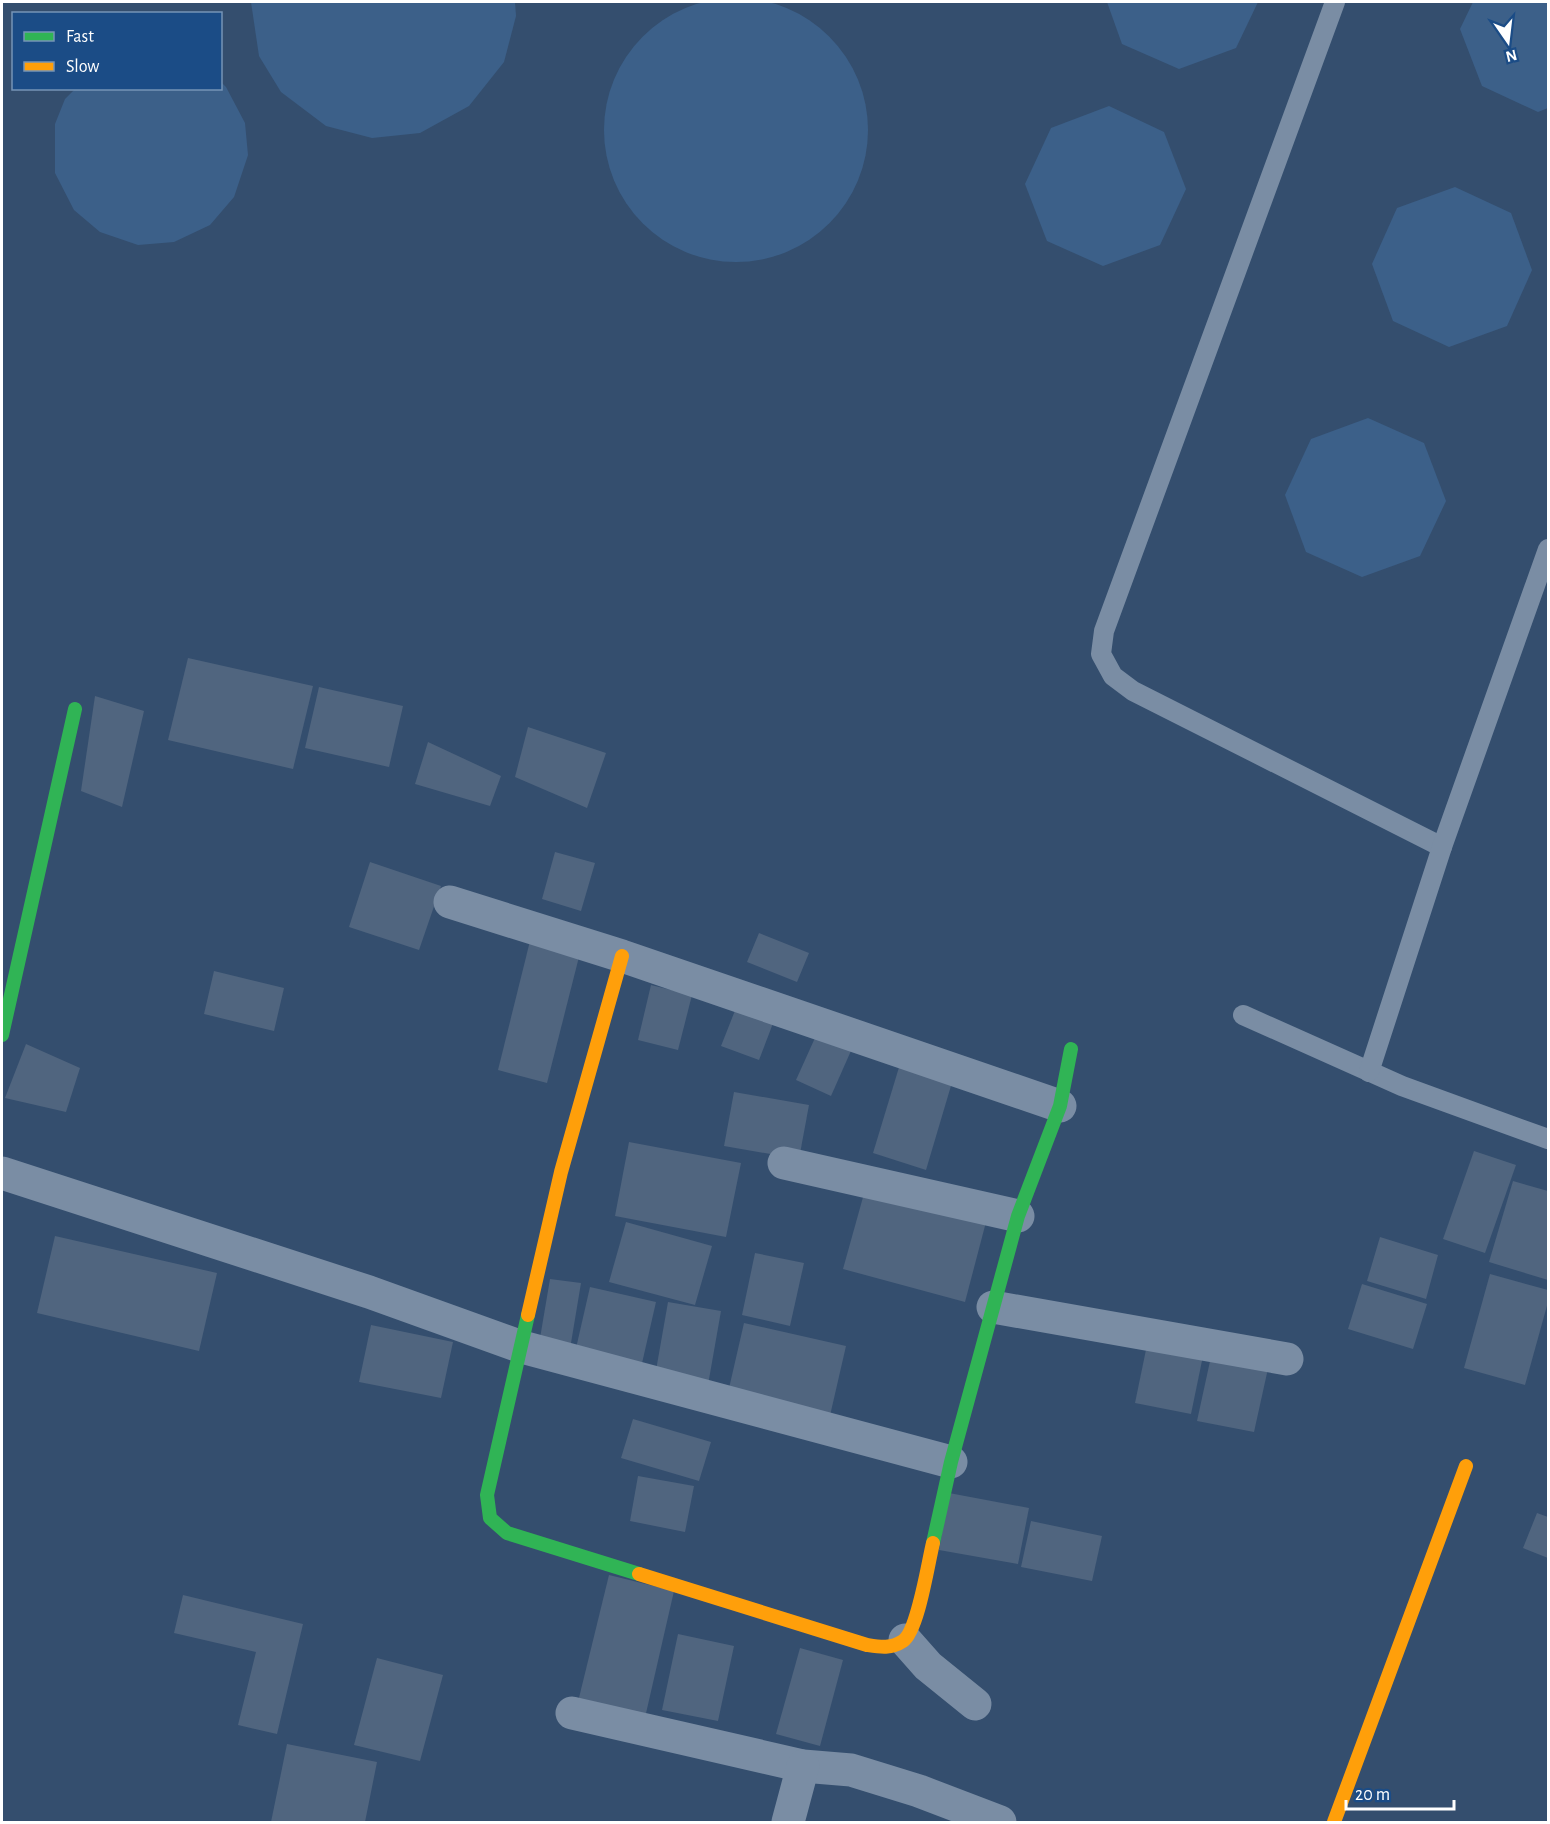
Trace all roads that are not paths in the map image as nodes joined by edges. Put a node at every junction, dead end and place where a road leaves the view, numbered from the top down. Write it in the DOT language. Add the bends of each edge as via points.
graph roads {
  1 [pos="1335,2"];
  2 [pos="1548,549"];
  3 [pos="75,709"];
  4 [pos="1442,847"];
  5 [pos="450,902"];
  6 [pos="622,957"];
  7 [pos="1243,1015"];
  8 [pos="2,1035"];
  9 [pos="1071,1049"];
  10 [pos="1369,1072"];
  11 [pos="1060,1106"];
  12 [pos="1548,1139"];
  13 [pos="784,1163"];
  14 [pos="2,1173"];
  15 [pos="1018,1216"];
  16 [pos="993,1307"];
  17 [pos="522,1347"];
  18 [pos="1287,1359"];
  19 [pos="951,1462"];
  20 [pos="1466,1466"];
  21 [pos="905,1640"];
  22 [pos="975,1704"];
  23 [pos="572,1713"];
  24 [pos="803,1766"];
  25 [pos="788,1822"];
  26 [pos="1000,1822"];
  27 [pos="1334,1822"];
  1 -- 4 [label="lane" via="1104,631 1101,654 1113,676 1133,690"];
  2 -- 4 [label="lane"];
  3 -- 8 [label="street"];
  4 -- 10 [label="lane"];
  5 -- 6 [label="street"];
  6 -- 11 [label="street"];
  6 -- 17 [label="street" via="561,1172"];
  7 -- 10 [label="lane"];
  9 -- 11 [label="street"];
  10 -- 12 [label="lane"];
  11 -- 15 [label="street"];
  13 -- 15 [label="street"];
  14 -- 17 [label="street" via="369,1292"];
  15 -- 16 [label="street"];
  16 -- 18 [label="street"];
  16 -- 19 [label="street"];
  17 -- 19 [label="street"];
  17 -- 21 [label="street" via="487,1496 490,1518 507,1533 867,1645 888,1648"];
  19 -- 21 [label="street" via="916,1618"];
  20 -- 27 [label="street"];
  21 -- 22 [label="street" via="928,1666"];
  23 -- 24 [label="street"];
  24 -- 25 [label="street"];
  24 -- 26 [label="street" via="851,1770"];
}
